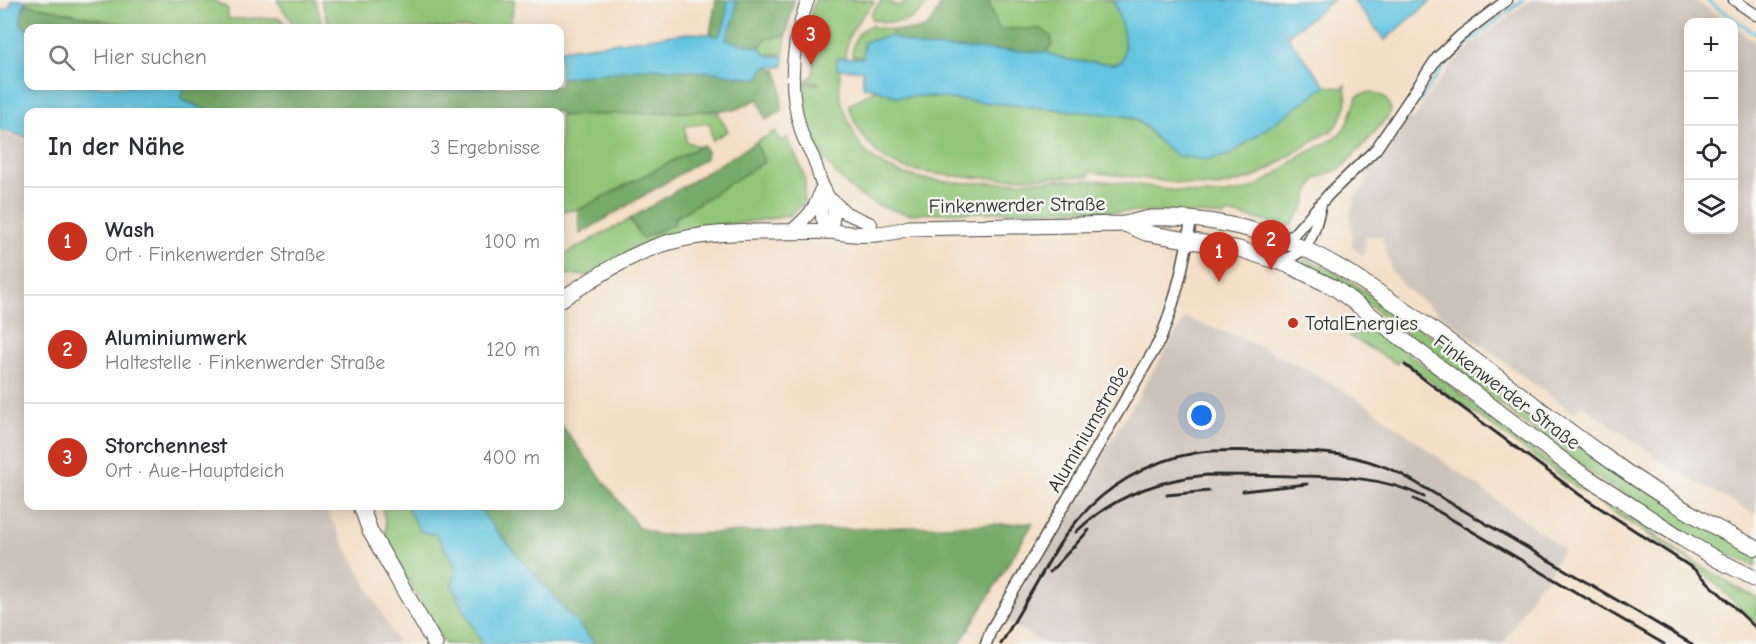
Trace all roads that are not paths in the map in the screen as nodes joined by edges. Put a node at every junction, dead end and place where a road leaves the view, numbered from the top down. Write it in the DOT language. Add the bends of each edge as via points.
graph roads {
  1 [pos="808,0"];
  2 [pos="1507,0"];
  3 [pos="1734,0"];
  4 [pos="1756,15"];
  5 [pos="820,186"];
  6 [pos="831,199"];
  7 [pos="1321,204"];
  8 [pos="1191,220"];
  9 [pos="871,224"];
  10 [pos="1125,224"];
  11 [pos="909,228"];
  12 [pos="830,231"];
  13 [pos="789,232"];
  14 [pos="1188,239"];
  15 [pos="1283,240"];
  16 [pos="1304,249"];
  17 [pos="1274,260"];
  18 [pos="564,298"];
  19 [pos="362,510"];
  20 [pos="1756,548"];
  21 [pos="1756,579"];
  22 [pos="435,644"];
  23 [pos="986,644"];
  1 -- 5 [label="street" via="798,34 793,80 800,131"];
  2 -- 7 [label="street" via="1437,58 1376,149"];
  3 -- 4 [label="street"];
  5 -- 6 [label="street"];
  5 -- 12 [label="street" via="822,218"];
  5 -- 13 [label="street" via="813,210"];
  6 -- 9 [label="street" via="846,213"];
  6 -- 12 [label="street"];
  7 -- 15 [label="street" via="1294,234"];
  7 -- 16 [label="street"];
  8 -- 10 [label="main road, Finkenwerder Straße" via="1149,219"];
  8 -- 14 [label="street, Aluminiumstraße"];
  8 -- 15 [label="main road, Finkenwerder Straße" via="1234,226"];
  9 -- 11 [label="main road, Finkenwerder Straße"];
  9 -- 12 [label="main road, Finkenwerder Straße" via="850,224"];
  10 -- 11 [label="main road, Finkenwerder Straße"];
  10 -- 14 [label="main road, Finkenwerder Straße" via="1146,233"];
  11 -- 12 [label="main road, Finkenwerder Straße" via="849,235"];
  12 -- 13 [label="main road"];
  13 -- 18 [label="main road" via="700,236 661,244 625,260"];
  14 -- 17 [label="main road, Finkenwerder Straße" via="1226,245"];
  14 -- 23 [label="street, Aluminiumstraße" via="1160,340"];
  15 -- 16 [label="main road, Finkenwerder Straße"];
  16 -- 17 [label="street" via="1289,258"];
  16 -- 20 [label="main road, Finkenwerder Straße" via="1376,290 1445,337 1644,483"];
  17 -- 21 [label="main road, Finkenwerder Straße" via="1335,288 1573,468 1681,538"];
  19 -- 22 [label="main road" via="370,531"];
}
